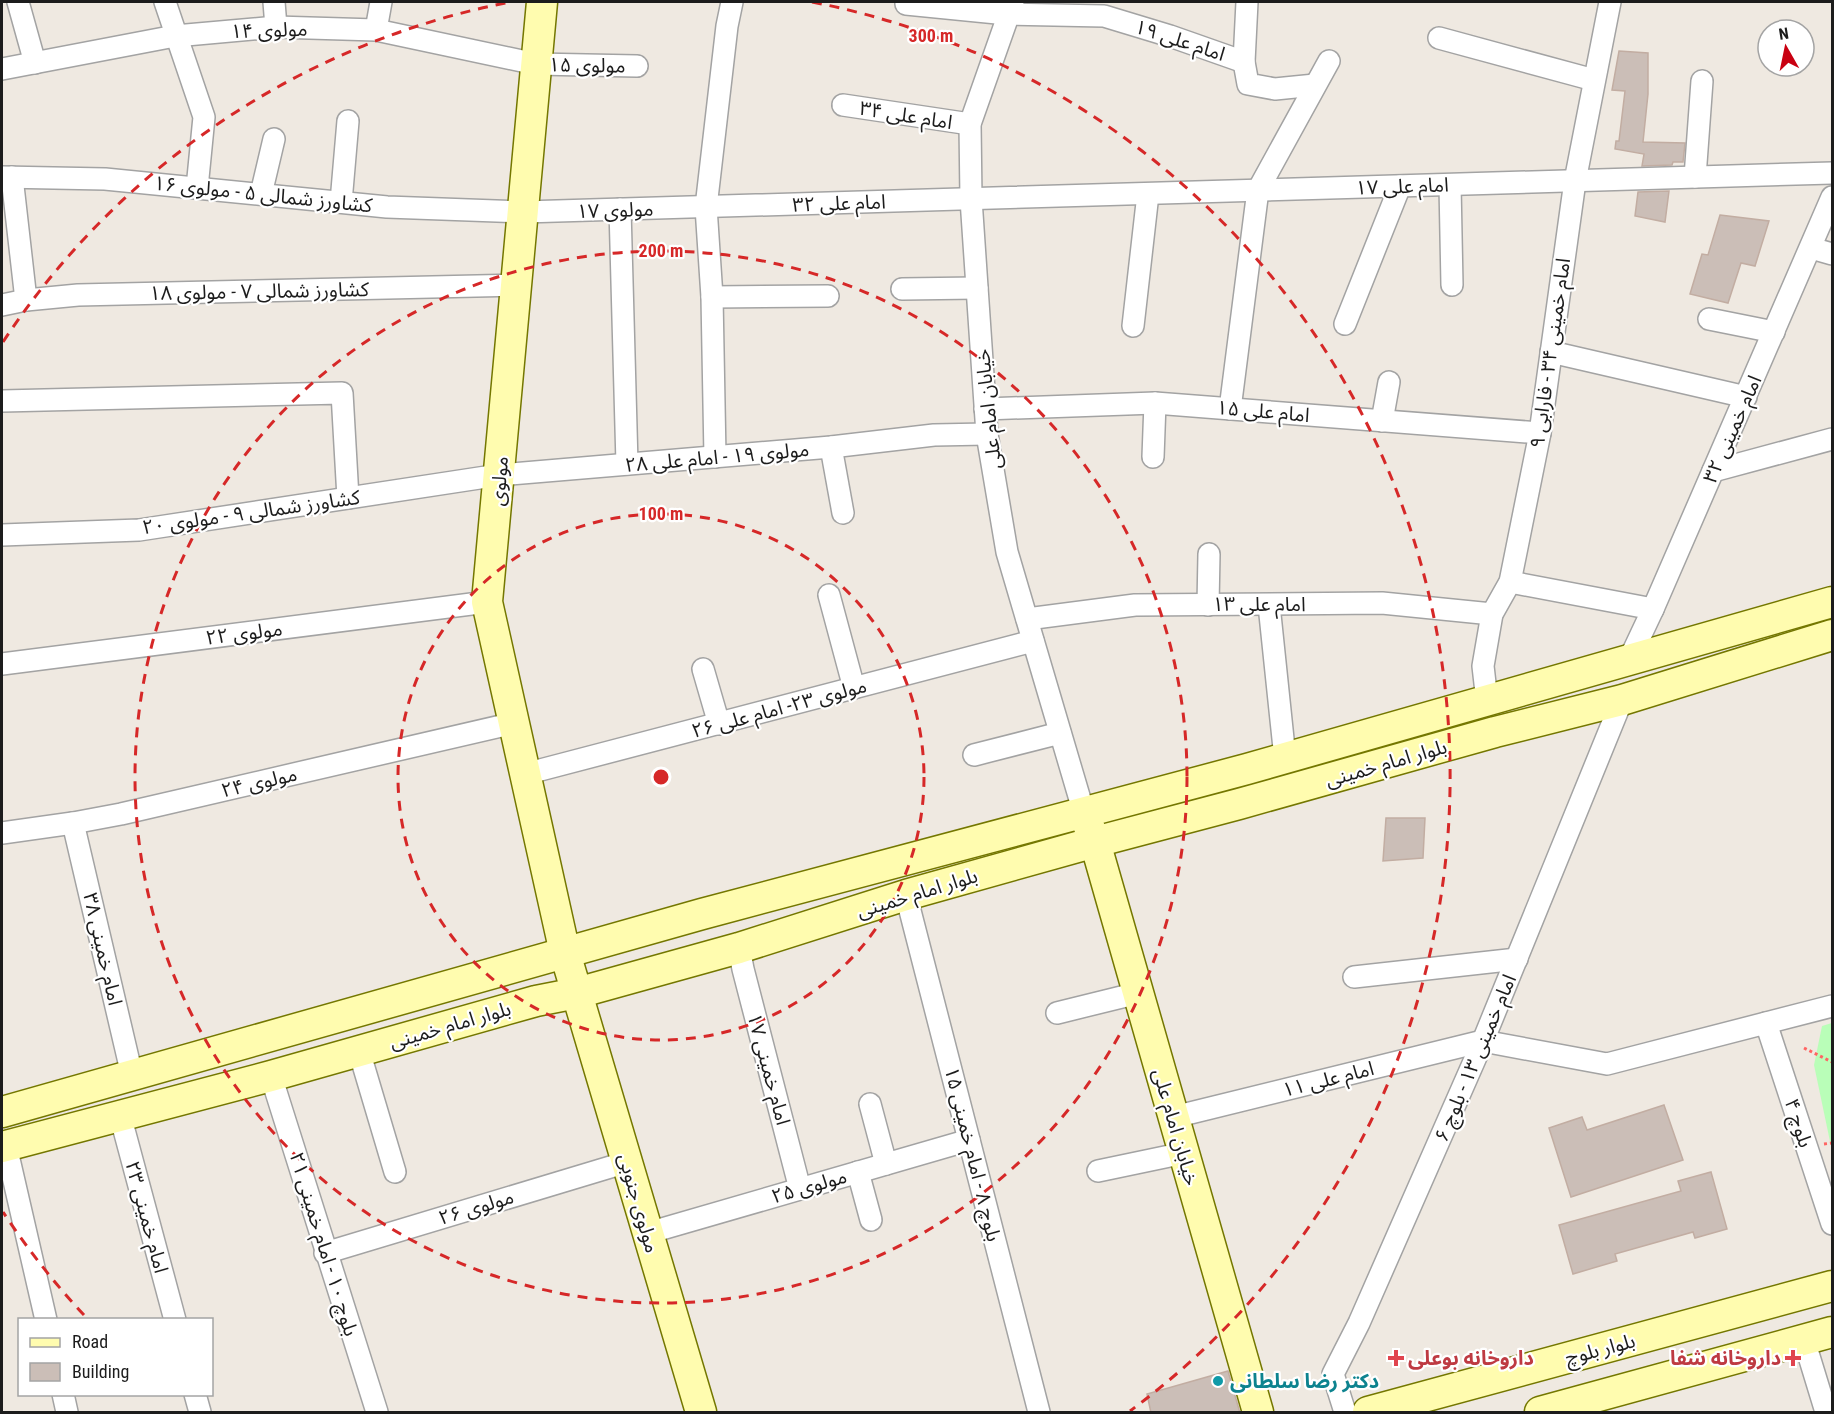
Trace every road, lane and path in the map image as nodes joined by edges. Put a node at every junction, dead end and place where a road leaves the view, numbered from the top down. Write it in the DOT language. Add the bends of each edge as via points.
graph roads {
  1 [pos="18,2"];
  2 [pos="165,2"];
  3 [pos="274,2"];
  4 [pos="381,2"];
  5 [pos="542,2"];
  6 [pos="732,2"];
  7 [pos="1247,2"];
  8 [pos="1610,2"];
  9 [pos="906,4"];
  10 [pos="1010,8"];
  11 [pos="276,27"];
  12 [pos="376,30"];
  13 [pos="176,36"];
  14 [pos="1440,38"];
  15 [pos="1329,61"];
  16 [pos="1244,62"];
  17 [pos="35,63"];
  18 [pos="536,64"];
  19 [pos="637,66"];
  20 [pos="2,69"];
  21 [pos="1594,80"];
  22 [pos="1702,81"];
  23 [pos="1316,85"];
  24 [pos="843,105"];
  25 [pos="348,121"];
  26 [pos="970,124"];
  27 [pos="274,139"];
  28 [pos="1833,173"];
  29 [pos="7,177"];
  30 [pos="1695,177"];
  31 [pos="1575,181"];
  32 [pos="1450,185"];
  33 [pos="1400,186"];
  34 [pos="197,188"];
  35 [pos="1258,190"];
  36 [pos="261,194"];
  37 [pos="1148,194"];
  38 [pos="1833,197"];
  39 [pos="971,199"];
  40 [pos="341,202"];
  41 [pos="706,207"];
  42 [pos="620,210"];
  43 [pos="524,212"];
  44 [pos="1811,248"];
  45 [pos="1833,254"];
  46 [pos="517,285"];
  47 [pos="1452,285"];
  48 [pos="977,288"];
  49 [pos="902,289"];
  50 [pos="828,296"];
  51 [pos="712,297"];
  52 [pos="26,300"];
  53 [pos="2,304"];
  54 [pos="1709,319"];
  55 [pos="1346,324"];
  56 [pos="1133,326"];
  57 [pos="1774,333"];
  58 [pos="1551,352"];
  59 [pos="1389,382"];
  60 [pos="1746,397"];
  61 [pos="2,401"];
  62 [pos="1155,403"];
  63 [pos="985,409"];
  64 [pos="1230,409"];
  65 [pos="1382,421"];
  66 [pos="1540,433"];
  67 [pos="987,434"];
  68 [pos="1833,439"];
  69 [pos="831,447"];
  70 [pos="715,457"];
  71 [pos="1154,457"];
  72 [pos="627,465"];
  73 [pos="1713,471"];
  74 [pos="499,475"];
  75 [pos="348,498"];
  76 [pos="843,513"];
  77 [pos="2,535"];
  78 [pos="1209,554"];
  79 [pos="1510,582"];
  80 [pos="829,595"];
  81 [pos="487,602"];
  82 [pos="1833,602"];
  83 [pos="1208,605"];
  84 [pos="1269,605"];
  85 [pos="1653,609"];
  86 [pos="1492,614"];
  87 [pos="1027,619"];
  88 [pos="1833,635"];
  89 [pos="1033,641"];
  90 [pos="1629,660"];
  91 [pos="2,664"];
  92 [pos="703,669"];
  93 [pos="854,688"];
  94 [pos="1622,700"];
  95 [pos="1487,701"];
  96 [pos="514,723"];
  97 [pos="719,724"];
  98 [pos="1060,733"];
  99 [pos="974,755"];
  100 [pos="1286,758"];
  101 [pos="525,774"];
  102 [pos="1084,813"];
  103 [pos="73,824"];
  104 [pos="2,833"];
  105 [pos="1095,842"];
  106 [pos="906,895"];
  107 [pos="739,948"];
  108 [pos="565,953"];
  109 [pos="1517,959"];
  110 [pos="1354,977"];
  111 [pos="577,993"];
  112 [pos="1138,993"];
  113 [pos="1833,1006"];
  114 [pos="1057,1013"];
  115 [pos="1766,1023"];
  116 [pos="1483,1041"];
  117 [pos="1804,1048"];
  118 [pos="359,1051"];
  119 [pos="1833,1062"];
  120 [pos="132,1075"];
  121 [pos="271,1076"];
  122 [pos="870,1104"];
  123 [pos="2,1112"];
  124 [pos="120,1115"];
  125 [pos="1174,1117"];
  126 [pos="969,1140"];
  127 [pos="4,1147"];
  128 [pos="1184,1153"];
  129 [pos="627,1162"];
  130 [pos="886,1164"];
  131 [pos="1098,1171"];
  132 [pos="395,1172"];
  133 [pos="858,1172"];
  134 [pos="800,1189"];
  135 [pos="871,1220"];
  136 [pos="1833,1224"];
  137 [pos="648,1233"];
  138 [pos="325,1252"];
  139 [pos="1833,1286"];
  140 [pos="46,1318"];
  141 [pos="174,1318"];
  142 [pos="1819,1336"];
  143 [pos="63,1396"];
  144 [pos="195,1396"];
  145 [pos="1559,1410"];
  146 [pos="67,1413"];
  147 [pos="200,1413"];
  148 [pos="377,1413"];
  149 [pos="701,1413"];
  150 [pos="1039,1413"];
  151 [pos="1258,1413"];
  152 [pos="1345,1413"];
  153 [pos="1368,1413"];
  154 [pos="1826,1413"];
  1 -- 17 [label="street"];
  2 -- 13 [label="street"];
  3 -- 11 [label="street"];
  4 -- 12 [label="street"];
  5 -- 18 [label="main road, مولوی"];
  6 -- 41 [label="street"];
  7 -- 16 [label="street"];
  8 -- 21 [label="street, امام خمینی ۳۴ - فارابی ۹"];
  9 -- 10 [label="street, امام علی ۱۹"];
  10 -- 16 [label="street, امام علی ۱۹" via="1104,16"];
  10 -- 26 [label="street, خیابان امام علی"];
  11 -- 12 [label="street, مولوی ۱۴"];
  11 -- 13 [label="street, مولوی ۱۴"];
  12 -- 18 [label="street, مولوی ۱۴"];
  13 -- 17 [label="street, مولوی ۱۴"];
  13 -- 34 [label="street" via="204,117"];
  14 -- 21 [label="street"];
  15 -- 23 [label="street"];
  16 -- 23 [label="street" via="1248,84 1275,90"];
  17 -- 20 [label="street, مولوی ۱۴"];
  18 -- 19 [label="street, مولوی ۱۵"];
  18 -- 43 [label="main road, مولوی"];
  21 -- 31 [label="street, امام خمینی ۳۴ - فارابی ۹"];
  22 -- 30 [label="street"];
  23 -- 35 [label="street"];
  24 -- 26 [label="street, امام علی ۳۴"];
  25 -- 40 [label="street"];
  26 -- 39 [label="street, خیابان امام علی"];
  27 -- 36 [label="street"];
  28 -- 30 [label="street, امام علی ۱۷"];
  29 -- 34 [label="street, کشاورز شمالی ۵ - مولوی ۱۶" via="105,179"];
  29 -- 52 [label="street"];
  30 -- 31 [label="street, امام علی ۱۷"];
  31 -- 32 [label="street, امام علی ۱۷"];
  31 -- 58 [label="street, امام خمینی ۳۴ - فارابی ۹"];
  32 -- 33 [label="street, امام علی ۱۷"];
  32 -- 47 [label="street"];
  33 -- 35 [label="street, امام علی ۱۷"];
  33 -- 55 [label="street"];
  34 -- 36 [label="street, کشاورز شمالی ۵ - مولوی ۱۶"];
  35 -- 37 [label="street, امام علی ۱۷"];
  35 -- 64 [label="street"];
  36 -- 40 [label="street, کشاورز شمالی ۵ - مولوی ۱۶"];
  37 -- 39 [label="street, امام علی ۱۷"];
  37 -- 56 [label="street"];
  38 -- 44 [label="street, امام خمینی ۳۲"];
  39 -- 41 [label="street, امام علی ۳۲"];
  39 -- 48 [label="street, خیابان امام علی"];
  40 -- 43 [label="street, کشاورز شمالی ۵ - مولوی ۱۶"];
  41 -- 42 [label="street, مولوی ۱۷"];
  41 -- 51 [label="street"];
  42 -- 43 [label="street, مولوی ۱۷"];
  42 -- 72 [label="street"];
  43 -- 46 [label="main road, مولوی"];
  44 -- 45 [label="street"];
  44 -- 57 [label="street, امام خمینی ۳۲"];
  46 -- 52 [label="street, کشاورز شمالی ۷ - مولوی ۱۸" via="78,295"];
  46 -- 74 [label="main road, مولوی"];
  48 -- 49 [label="street"];
  48 -- 63 [label="street, خیابان امام علی"];
  50 -- 51 [label="street"];
  51 -- 70 [label="street"];
  52 -- 53 [label="street, کشاورز شمالی ۷ - مولوی ۱۸"];
  54 -- 57 [label="street"];
  57 -- 60 [label="street, امام خمینی ۳۲"];
  58 -- 60 [label="street"];
  58 -- 66 [label="street, امام خمینی ۳۴ - فارابی ۹"];
  59 -- 65 [label="street"];
  60 -- 73 [label="street, امام خمینی ۳۲"];
  61 -- 75 [label="street" via="342,393"];
  62 -- 63 [label="street, امام علی ۱۵"];
  62 -- 64 [label="street, امام علی ۱۵"];
  62 -- 71 [label="street"];
  63 -- 67 [label="street, خیابان امام علی"];
  64 -- 65 [label="street, امام علی ۱۵"];
  65 -- 66 [label="street, امام علی ۱۵"];
  66 -- 79 [label="street, امام خمینی ۳۴ - فارابی ۹"];
  67 -- 69 [label="street, مولوی ۱۹ - امام علی ۲۸" via="934,435"];
  67 -- 87 [label="street, خیابان امام علی" via="1007,552"];
  68 -- 73 [label="street"];
  69 -- 70 [label="street, مولوی ۱۹ - امام علی ۲۸"];
  69 -- 76 [label="street"];
  70 -- 72 [label="street, مولوی ۱۹ - امام علی ۲۸"];
  72 -- 74 [label="street, مولوی ۱۹ - امام علی ۲۸"];
  73 -- 85 [label="street, امام خمینی ۳۲"];
  74 -- 75 [label="street, کشاورز شمالی ۹ - مولوی ۲۰"];
  74 -- 81 [label="main road, مولوی"];
  75 -- 77 [label="street, کشاورز شمالی ۹ - مولوی ۲۰" via="139,530"];
  78 -- 83 [label="street"];
  79 -- 85 [label="street"];
  79 -- 86 [label="street, امام خمینی ۳۴ - فارابی ۹"];
  80 -- 93 [label="street"];
  81 -- 91 [label="street, مولوی ۲۲"];
  81 -- 96 [label="main road, مولوی"];
  82 -- 90 [label="main road, بلوار امام خمینی"];
  83 -- 84 [label="street, امام علی ۱۳"];
  83 -- 87 [label="street, امام علی ۱۳" via="1135,604"];
  84 -- 86 [label="street, امام علی ۱۳" via="1382,603"];
  84 -- 100 [label="street"];
  85 -- 90 [label="street, امام خمینی ۳۲"];
  86 -- 95 [label="street, امام خمینی ۳۴ - فارابی ۹" via="1483,666"];
  87 -- 89 [label="street, خیابان امام علی"];
  88 -- 94 [label="main road, بلوار امام خمینی"];
  89 -- 93 [label="street, مولوی ۲۳- امام علی ۲۶"];
  89 -- 98 [label="street, خیابان امام علی"];
  90 -- 95 [label="main road, بلوار امام خمینی"];
  92 -- 97 [label="street"];
  93 -- 97 [label="street, مولوی ۲۳- امام علی ۲۶"];
  94 -- 105 [label="main road, بلوار امام خمینی"];
  94 -- 109 [label="street, امام خمینی ۱۳ - بلوچ ۶"];
  95 -- 100 [label="main road, بلوار امام خمینی"];
  96 -- 101 [label="main road, مولوی"];
  96 -- 103 [label="street, مولوی ۲۴"];
  97 -- 101 [label="street, مولوی ۲۳- امام علی ۲۶"];
  98 -- 99 [label="street"];
  98 -- 102 [label="street, خیابان امام علی"];
  100 -- 102 [label="main road, بلوار امام خمینی"];
  101 -- 108 [label="main road, مولوی"];
  102 -- 105 [label="main road, خیابان امام علی"];
  102 -- 108 [label="main road, بلوار امام خمینی"];
  103 -- 104 [label="street, مولوی ۲۴"];
  103 -- 120 [label="street, امام خمینی ۳۸"];
  105 -- 106 [label="main road, بلوار امام خمینی"];
  105 -- 112 [label="main road, خیابان امام علی"];
  106 -- 107 [label="main road, بلوار امام خمینی"];
  106 -- 126 [label="street, بلوچ ۸ - امام خمینی ۱۵"];
  107 -- 111 [label="main road, بلوار امام خمینی"];
  107 -- 134 [label="street, امام خمینی ۱۷"];
  108 -- 111 [label="main road, مولوی جنوبی"];
  108 -- 120 [label="main road, بلوار امام خمینی"];
  109 -- 110 [label="street"];
  109 -- 116 [label="street, امام خمینی ۱۳ - بلوچ ۶"];
  111 -- 118 [label="main road, بلوار امام خمینی"];
  111 -- 129 [label="main road, مولوی جنوبی"];
  112 -- 114 [label="street"];
  112 -- 125 [label="main road, خیابان امام علی"];
  113 -- 115 [label="street"];
  115 -- 116 [label="street" via="1607,1064"];
  115 -- 136 [label="street, بلوچ ۴"];
  116 -- 125 [label="street, امام علی ۱۱"];
  116 -- 152 [label="street, امام خمینی ۱۳ - بلوچ ۶" via="1333,1374"];
  117 -- 119 [label="path"];
  118 -- 121 [label="main road, بلوار امام خمینی"];
  118 -- 132 [label="street"];
  120 -- 123 [label="main road, بلوار امام خمینی"];
  121 -- 124 [label="main road, بلوار امام خمینی"];
  121 -- 138 [label="street, بلوچ ۱۰ - امام خمینی ۲۱"];
  122 -- 130 [label="street"];
  124 -- 127 [label="main road, بلوار امام خمینی"];
  124 -- 141 [label="street, امام خمینی ۲۳"];
  125 -- 128 [label="main road, خیابان امام علی"];
  126 -- 130 [label="street, مولوی ۲۵"];
  126 -- 150 [label="street, بلوچ ۸ - امام خمینی ۱۵"];
  127 -- 140 [label="street"];
  128 -- 131 [label="street"];
  128 -- 151 [label="main road, خیابان امام علی"];
  129 -- 137 [label="main road, مولوی جنوبی"];
  129 -- 138 [label="street, مولوی ۲۶"];
  130 -- 133 [label="street, مولوی ۲۵"];
  133 -- 134 [label="street, مولوی ۲۵"];
  133 -- 135 [label="street"];
  134 -- 137 [label="street, مولوی ۲۵"];
  137 -- 149 [label="main road, مولوی جنوبی"];
  138 -- 148 [label="street, بلوچ ۱۰ - امام خمینی ۲۱"];
  139 -- 153 [label="main road, بلوار بلوچ"];
  142 -- 145 [label="main road"];
  142 -- 154 [label="street"];
  143 -- 146 [label="street"];
  144 -- 147 [label="street"];
}
